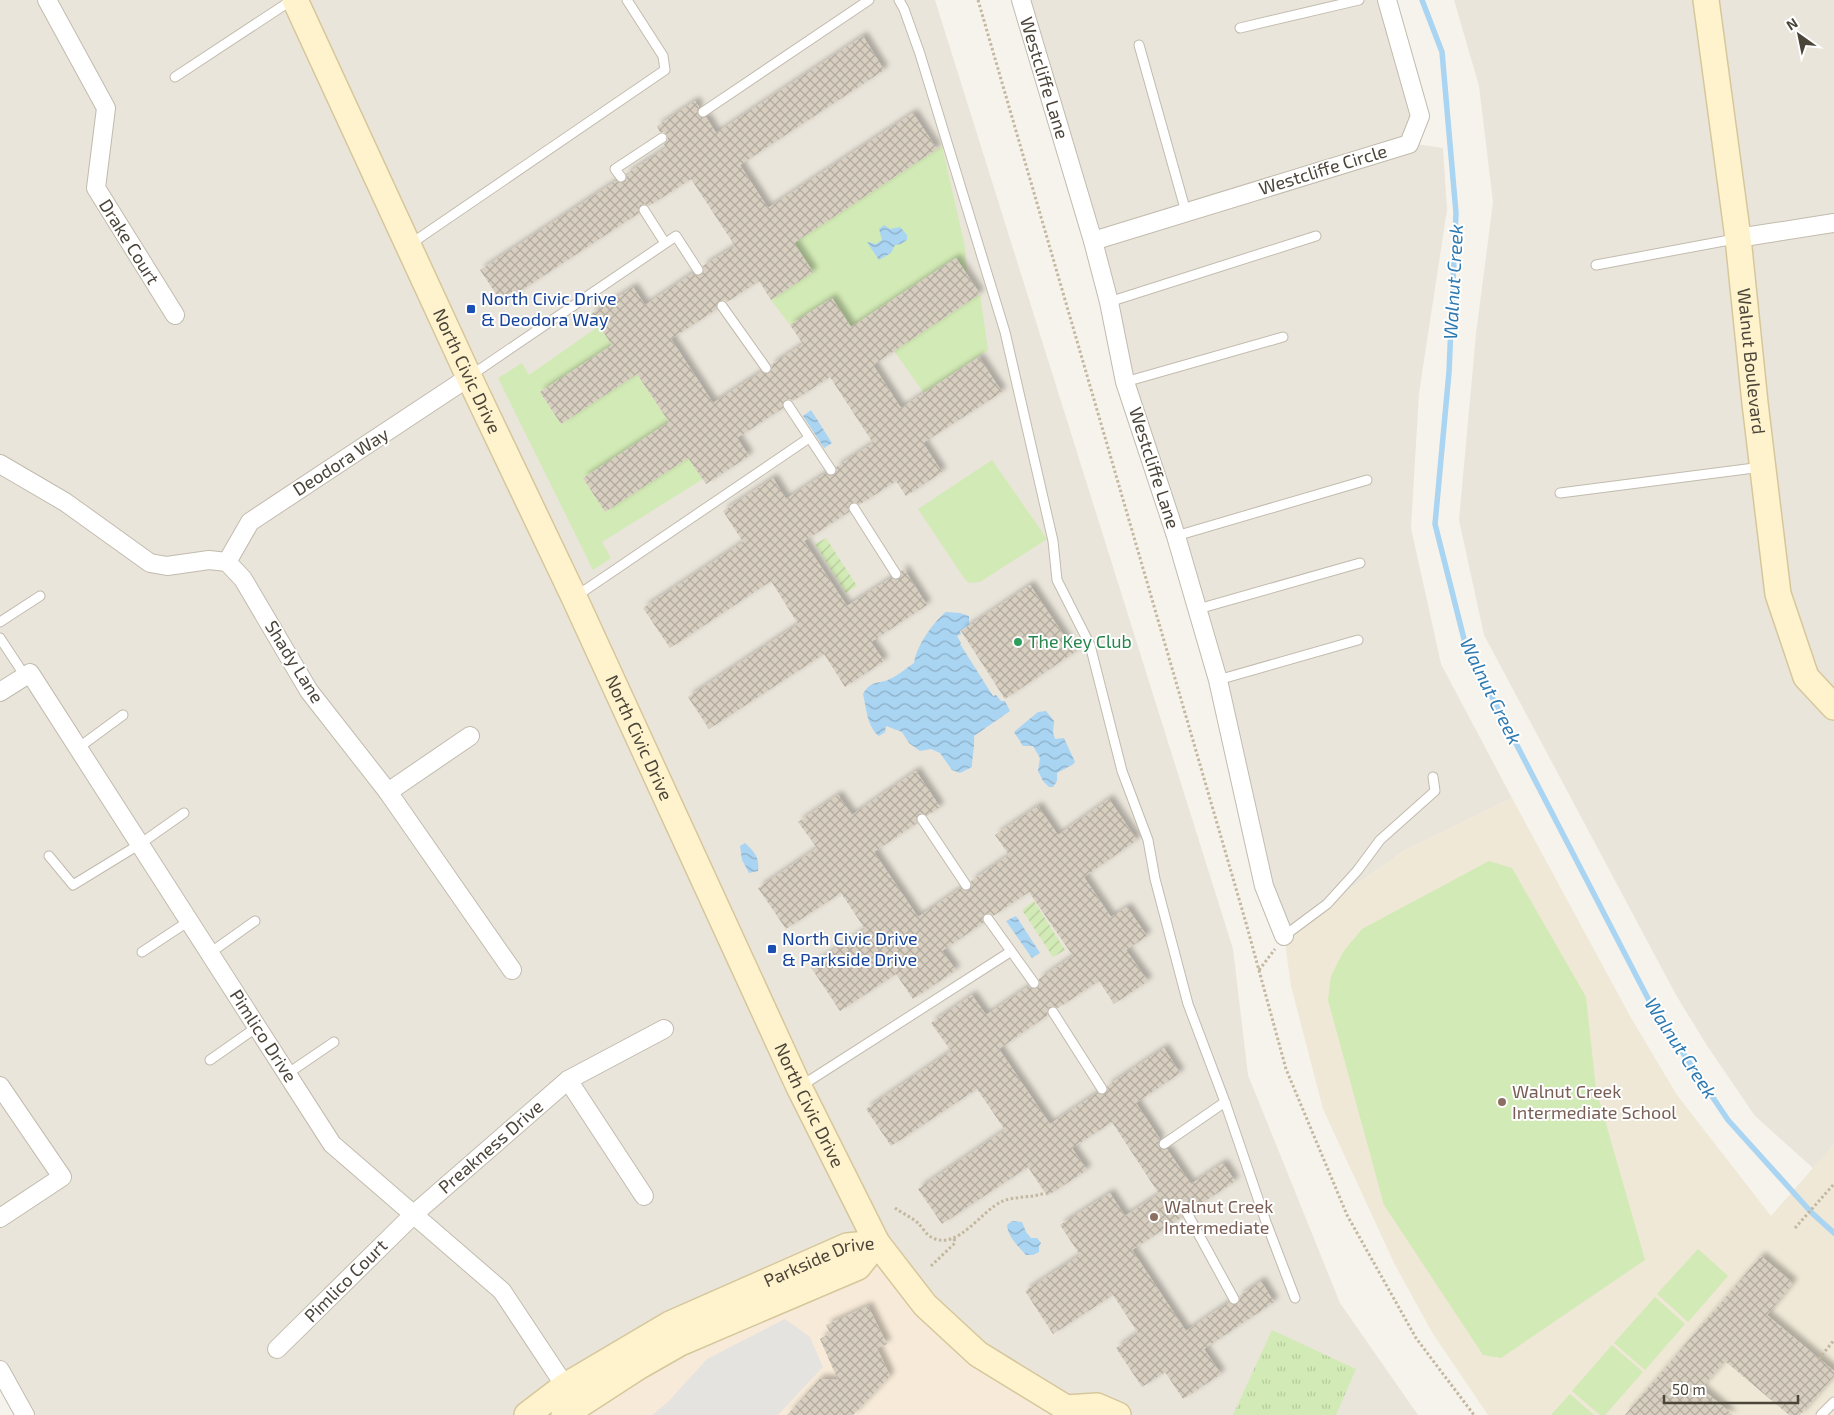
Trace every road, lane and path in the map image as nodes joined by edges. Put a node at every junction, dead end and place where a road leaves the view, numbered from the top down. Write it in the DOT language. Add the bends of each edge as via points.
graph roads {
  1 [pos="47,0"];
  2 [pos="294,0"];
  3 [pos="627,0"];
  4 [pos="869,0"];
  5 [pos="899,0"];
  6 [pos="978,0"];
  7 [pos="1021,0"];
  8 [pos="1359,0"];
  9 [pos="1387,0"];
  10 [pos="1706,0"];
  11 [pos="1240,28"];
  12 [pos="1139,45"];
  13 [pos="175,76"];
  14 [pos="702,112"];
  15 [pos="662,138"];
  16 [pos="621,177"];
  17 [pos="644,210"];
  18 [pos="1186,212"];
  19 [pos="1834,223"];
  20 [pos="1316,236"];
  21 [pos="1738,238"];
  22 [pos="1093,241"];
  23 [pos="665,243"];
  24 [pos="408,245"];
  25 [pos="1596,265"];
  26 [pos="698,270"];
  27 [pos="1109,302"];
  28 [pos="722,306"];
  29 [pos="175,315"];
  30 [pos="1283,337"];
  31 [pos="766,368"];
  32 [pos="469,377"];
  33 [pos="1125,382"];
  34 [pos="788,405"];
  35 [pos="809,438"];
  36 [pos="0,464"];
  37 [pos="1763,467"];
  38 [pos="831,470"];
  39 [pos="1367,480"];
  40 [pos="1560,493"];
  41 [pos="854,508"];
  42 [pos="1176,536"];
  43 [pos="228,562"];
  44 [pos="1360,563"];
  45 [pos="896,574"];
  46 [pos="40,596"];
  47 [pos="574,597"];
  48 [pos="1198,609"];
  49 [pos="0,622"];
  50 [pos="0,638"];
  51 [pos="1358,640"];
  52 [pos="25,676"];
  53 [pos="1218,680"];
  54 [pos="0,692"];
  55 [pos="1834,707"];
  56 [pos="123,715"];
  57 [pos="470,736"];
  58 [pos="78,748"];
  59 [pos="1433,777"];
  60 [pos="388,792"];
  61 [pos="184,813"];
  62 [pos="922,819"];
  63 [pos="140,844"];
  64 [pos="50,856"];
  65 [pos="966,885"];
  66 [pos="988,919"];
  67 [pos="190,921"];
  68 [pos="255,921"];
  69 [pos="1284,936"];
  70 [pos="142,952"];
  71 [pos="1010,952"];
  72 [pos="210,953"];
  73 [pos="512,970"];
  74 [pos="1259,970"];
  75 [pos="1034,983"];
  76 [pos="1052,1012"];
  77 [pos="257,1027"];
  78 [pos="664,1029"];
  79 [pos="334,1042"];
  80 [pos="210,1060"];
  81 [pos="287,1074"];
  82 [pos="568,1080"];
  83 [pos="0,1086"];
  84 [pos="799,1088"];
  85 [pos="1102,1089"];
  86 [pos="1225,1102"];
  87 [pos="1164,1144"];
  88 [pos="1834,1184"];
  89 [pos="1045,1192"];
  90 [pos="644,1196"];
  91 [pos="895,1208"];
  92 [pos="1187,1213"];
  93 [pos="414,1214"];
  94 [pos="0,1218"];
  95 [pos="1795,1228"];
  96 [pos="954,1238"];
  97 [pos="877,1243"];
  98 [pos="931,1266"];
  99 [pos="1295,1298"];
  100 [pos="1234,1299"];
  101 [pos="1834,1340"];
  102 [pos="277,1349"];
  103 [pos="1819,1358"];
  104 [pos="0,1370"];
  105 [pos="565,1386"];
  106 [pos="1834,1402"];
  107 [pos="1065,1413"];
  108 [pos="25,1415"];
  109 [pos="528,1415"];
  110 [pos="564,1415"];
  111 [pos="1118,1415"];
  112 [pos="1474,1415"];
  113 [pos="1821,1415"];
  1 -- 29 [label="street, Drake Court" via="106,108 96,188"];
  2 -- 13 [label="lane"];
  2 -- 24 [label="main road, North Civic Drive"];
  3 -- 24 [label="lane" via="663,56 665,70"];
  4 -- 14 [label="lane"];
  5 -- 86 [label="lane" via="920,54 1005,332 1053,541 1057,580 1090,645 1122,771 1148,840 1188,1004"];
  6 -- 74 [label="path"];
  7 -- 22 [label="street, Westcliffe Lane"];
  8 -- 11 [label="lane"];
  9 -- 18 [label="street, Westcliffe Circle" via="1420,116 1409,144"];
  10 -- 21 [label="main road, Walnut Boulevard"];
  12 -- 18 [label="lane"];
  15 -- 16 [label="lane" via="615,169"];
  17 -- 23 [label="lane"];
  18 -- 22 [label="street, Westcliffe Circle"];
  19 -- 21 [label="street"];
  20 -- 27 [label="lane"];
  21 -- 25 [label="lane"];
  21 -- 37 [label="main road, Walnut Boulevard"];
  22 -- 27 [label="street, Westcliffe Lane"];
  23 -- 26 [label="lane" via="676,236"];
  23 -- 32 [label="lane"];
  24 -- 32 [label="main road, North Civic Drive"];
  27 -- 33 [label="street, Westcliffe Lane"];
  28 -- 31 [label="lane"];
  30 -- 33 [label="lane"];
  32 -- 43 [label="street, Deodora Way" via="250,522"];
  32 -- 47 [label="main road, North Civic Drive"];
  33 -- 42 [label="street, Westcliffe Lane"];
  34 -- 35 [label="lane"];
  35 -- 38 [label="lane"];
  35 -- 47 [label="lane"];
  36 -- 43 [label="street" via="65,502 150,563 167,566 209,560"];
  37 -- 40 [label="lane"];
  37 -- 55 [label="main road, Walnut Boulevard" via="1778,594 1806,677"];
  39 -- 42 [label="lane"];
  41 -- 45 [label="lane"];
  42 -- 48 [label="street, Westcliffe Lane"];
  43 -- 60 [label="street, Shady Lane" via="243,579 309,691"];
  44 -- 48 [label="lane"];
  46 -- 49 [label="lane"];
  47 -- 84 [label="main road, North Civic Drive"];
  48 -- 53 [label="street, Westcliffe Lane"];
  50 -- 52 [label="lane"];
  51 -- 53 [label="lane"];
  52 -- 54 [label="street"];
  52 -- 58 [label="street, Pimlico Drive" via="30,673"];
  53 -- 69 [label="street, Westcliffe Lane" via="1264,886"];
  56 -- 58 [label="lane"];
  57 -- 60 [label="street"];
  58 -- 63 [label="street, Pimlico Drive"];
  59 -- 69 [label="lane" via="1435,791 1380,840 1327,904"];
  60 -- 73 [label="street, Shady Lane"];
  61 -- 63 [label="lane"];
  62 -- 65 [label="lane"];
  63 -- 64 [label="lane" via="73,885"];
  63 -- 67 [label="street, Pimlico Drive"];
  66 -- 71 [label="lane"];
  67 -- 70 [label="lane"];
  67 -- 72 [label="street, Pimlico Drive"];
  68 -- 72 [label="lane"];
  69 -- 74 [label="path"];
  71 -- 75 [label="lane"];
  71 -- 84 [label="lane"];
  72 -- 77 [label="street, Pimlico Drive"];
  74 -- 112 [label="path" via="1286,1069 1347,1215 1416,1338"];
  76 -- 85 [label="lane"];
  77 -- 80 [label="lane"];
  77 -- 81 [label="street, Pimlico Drive"];
  78 -- 82 [label="street, Preakness Drive"];
  79 -- 81 [label="lane"];
  81 -- 93 [label="street, Pimlico Drive" via="332,1144"];
  82 -- 90 [label="street"];
  82 -- 93 [label="street, Preakness Drive"];
  83 -- 94 [label="street" via="62,1177"];
  84 -- 97 [label="main road, North Civic Drive"];
  86 -- 87 [label="lane"];
  86 -- 99 [label="lane"];
  88 -- 95 [label="path"];
  89 -- 96 [label="path" via="1003,1201"];
  91 -- 96 [label="path" via="917,1222 931,1237"];
  92 -- 100 [label="lane"];
  93 -- 102 [label="street, Pimlico Court"];
  93 -- 105 [label="street, Pimlico Drive" via="502,1291"];
  96 -- 98 [label="path" via="955,1243"];
  97 -- 105 [label="main road, Parkside Drive" via="847,1246 670,1324"];
  97 -- 107 [label="main road, North Civic Drive" via="925,1305 978,1354"];
  97 -- 110 [label="main road, Parkside Drive" via="858,1267 680,1343"];
  101 -- 103 [label="path"];
  104 -- 108 [label="street"];
  105 -- 109 [label="main road, Parkside Drive"];
  106 -- 113 [label="lane"];
  107 -- 111 [label="main road, North Civic Drive" via="1097,1406"];
}
